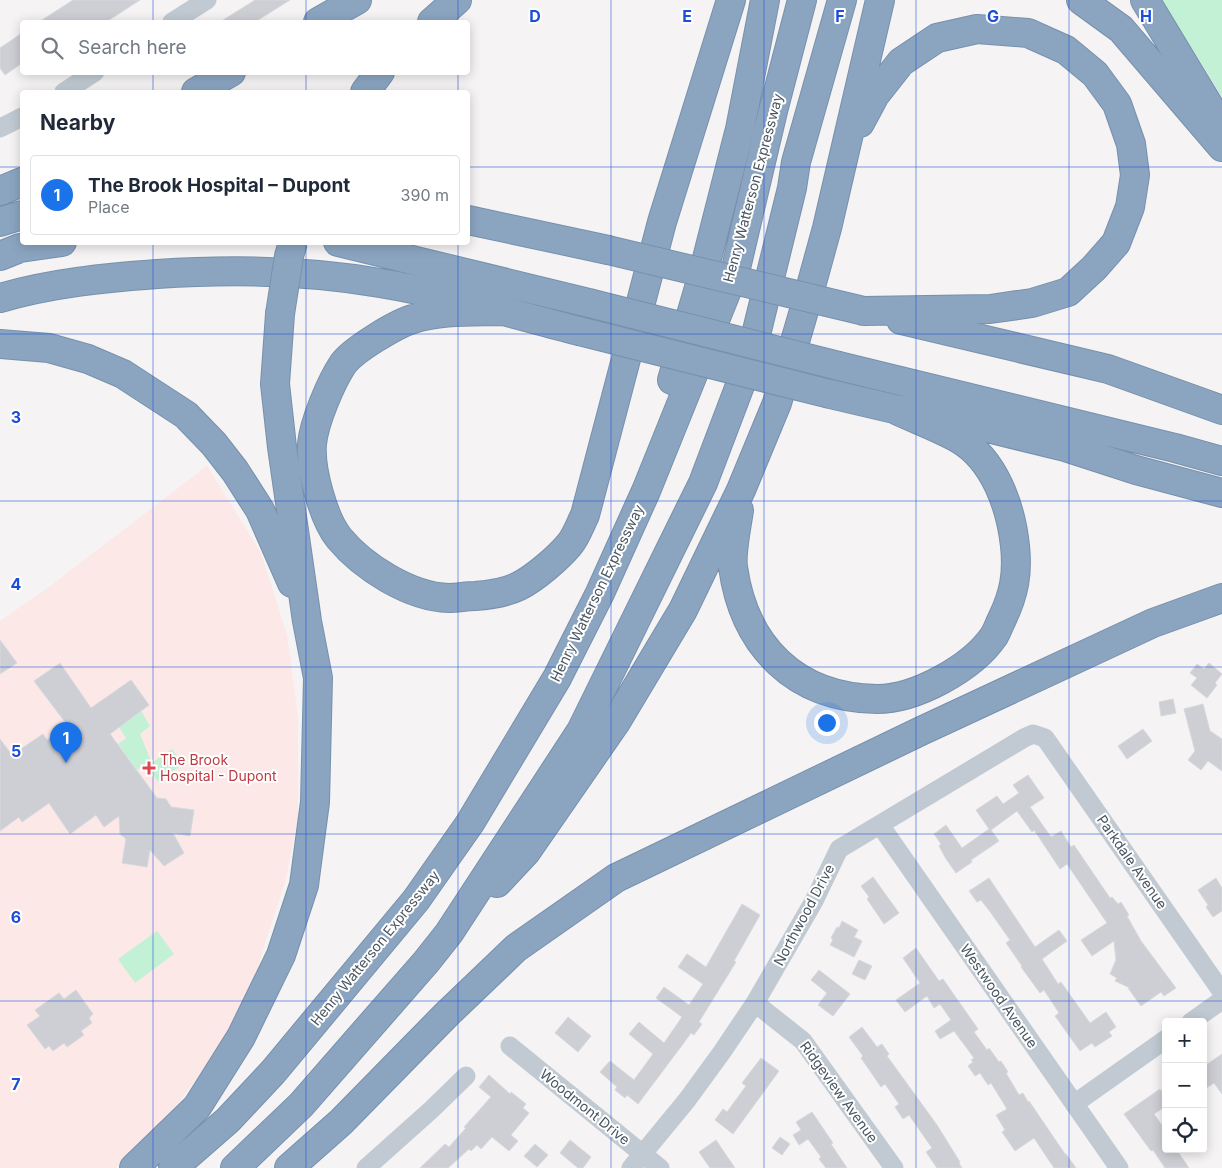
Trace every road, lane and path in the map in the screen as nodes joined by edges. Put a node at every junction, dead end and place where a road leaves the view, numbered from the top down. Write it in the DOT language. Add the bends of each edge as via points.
graph roads {
  1 [pos="207,0"];
  2 [pos="357,0"];
  3 [pos="457,0"];
  4 [pos="731,0"];
  5 [pos="765,0"];
  6 [pos="802,0"];
  7 [pos="842,0"];
  8 [pos="880,0"];
  9 [pos="1081,0"];
  10 [pos="1145,0"];
  11 [pos="175,20"];
  12 [pos="322,20"];
  13 [pos="434,20"];
  14 [pos="90,75"];
  15 [pos="226,75"];
  16 [pos="378,75"];
  17 [pos="67,90"];
  18 [pos="200,90"];
  19 [pos="366,90"];
  20 [pos="20,118"];
  21 [pos="1222,127"];
  22 [pos="0,128"];
  23 [pos="1222,147"];
  24 [pos="844,153"];
  25 [pos="20,183"];
  26 [pos="0,191"];
  27 [pos="20,216"];
  28 [pos="470,220"];
  29 [pos="0,222"];
  30 [pos="41,245"];
  31 [pos="292,245"];
  32 [pos="350,245"];
  33 [pos="0,256"];
  34 [pos="0,298"];
  35 [pos="503,311"];
  36 [pos="864,311"];
  37 [pos="0,344"];
  38 [pos="894,409"];
  39 [pos="1222,410"];
  40 [pos="1222,461"];
  41 [pos="741,490"];
  42 [pos="1222,493"];
  43 [pos="1222,598"];
  44 [pos="307,621"];
  45 [pos="1039,735"];
  46 [pos="880,825"];
  47 [pos="449,933"];
  48 [pos="1222,992"];
  49 [pos="1222,1000"];
  50 [pos="755,1002"];
  51 [pos="1197,1018"];
  52 [pos="1162,1043"];
  53 [pos="510,1046"];
  54 [pos="273,1072"];
  55 [pos="466,1076"];
  56 [pos="1074,1104"];
  57 [pos="644,1154"];
  58 [pos="134,1168"];
  59 [pos="173,1168"];
  60 [pos="235,1168"];
  61 [pos="289,1168"];
  62 [pos="366,1168"];
  63 [pos="631,1168"];
  64 [pos="660,1168"];
  65 [pos="894,1168"];
  66 [pos="1119,1168"];
  1 -- 11 [label="street"];
  2 -- 12 [label="highway"];
  3 -- 13 [label="highway"];
  4 -- 35 [label="highway" via="662,222 585,515 570,544 548,566 519,586 488,595 448,598 416,592 386,579 362,560 338,537 326,514 316,488 312,444 323,403 344,362 376,337 412,319 443,313"];
  5 -- 54 [label="highway" via="740,128 703,274 662,413 591,590 473,797 402,899"];
  6 -- 54 [label="highway, Henry Watterson Expressway" via="736,268 646,491 600,593 557,678 470,824 416,900"];
  7 -- 47 [label="highway" via="796,162 750,359 703,484 581,731"];
  8 -- 24 [label="highway"];
  9 -- 23 [label="highway" via="1120,29"];
  10 -- 21 [label="highway"];
  14 -- 17 [label="street"];
  15 -- 18 [label="highway"];
  16 -- 19 [label="highway"];
  20 -- 22 [label="street"];
  24 -- 36 [label="highway" via="875,96 901,62 937,38 978,29 994,30 1028,33 1066,50 1095,74 1117,104 1131,144 1135,175 1130,207 1116,243 1068,292 1032,303 990,309"];
  24 -- 41 [label="highway" via="825,237 777,403"];
  25 -- 26 [label="highway"];
  27 -- 29 [label="highway"];
  28 -- 36 [label="highway, bridge"];
  30 -- 33 [label="highway" via="20,248"];
  31 -- 44 [label="highway, bridge" via="280,314 275,384"];
  32 -- 40 [label="highway, bridge"];
  34 -- 35 [label="highway" via="102,278 245,270 340,276"];
  35 -- 38 [label="highway, bridge"];
  36 -- 39 [label="highway" via="1108,369"];
  37 -- 44 [label="highway" via="49,348 88,359 123,374 186,415 214,444 260,510"];
  38 -- 41 [label="highway" via="960,439 979,454 1000,486 1013,528 1018,567 1011,600 994,636 974,658 945,679 914,692 878,699 839,695 804,682 775,661 754,634 741,601 733,565"];
  38 -- 42 [label="highway" via="1065,447"];
  41 -- 47 [label="highway" via="683,610 616,722 526,852"];
  43 -- 61 [label="highway" via="1153,623 921,730 616,878 516,948 341,1122"];
  44 -- 58 [label="highway" via="318,678 315,802 304,884 281,955 241,1037 198,1107"];
  45 -- 46 [label="street, Northwood Drive" via="1024,738"];
  45 -- 48 [label="street, Parkdale Avenue" via="1045,738"];
  46 -- 50 [label="street, Northwood Drive" via="839,849 814,901"];
  46 -- 56 [label="street, Westwood Avenue"];
  47 -- 60 [label="highway" via="301,1105"];
  49 -- 51 [label="street"];
  50 -- 57 [label="street, Northwood Drive" via="716,1060"];
  50 -- 65 [label="street, Ridgeview Avenue" via="803,1041"];
  52 -- 56 [label="street"];
  53 -- 57 [label="street, Woodmont Drive"];
  54 -- 59 [label="highway, Henry Watterson Expressway" via="228,1120"];
  55 -- 62 [label="street"];
  56 -- 66 [label="street, Westwood Avenue"];
  57 -- 63 [label="street, Northwood Drive"];
  57 -- 64 [label="street, Woodmont Drive"];
}
